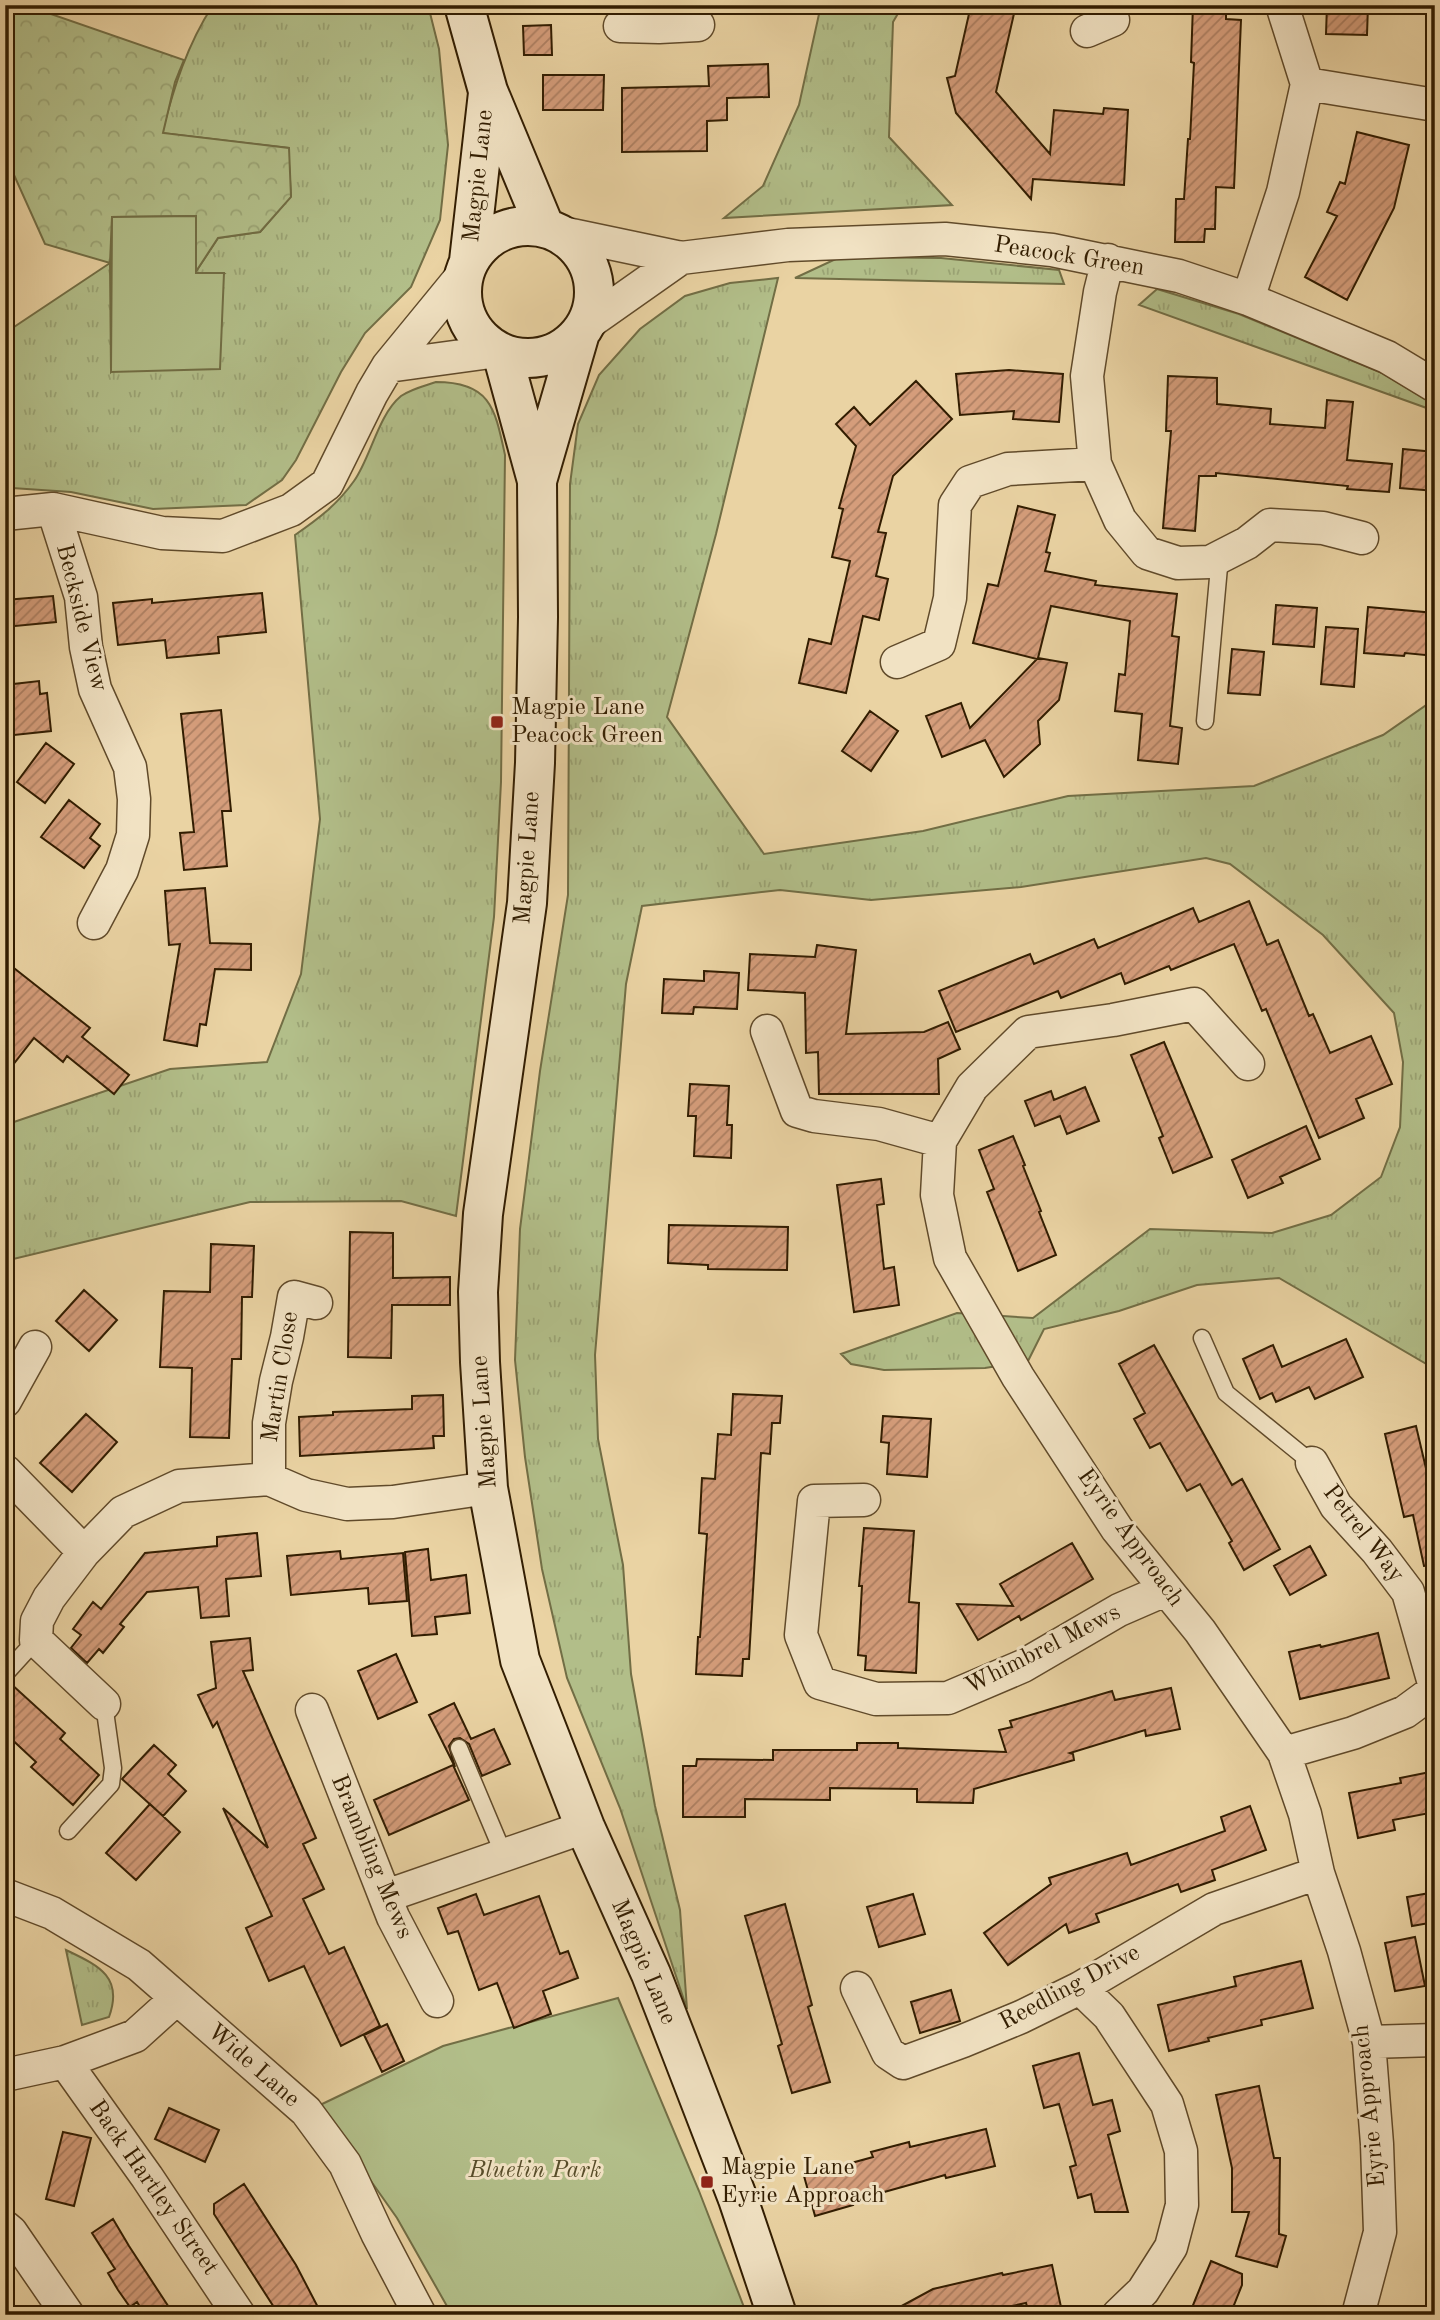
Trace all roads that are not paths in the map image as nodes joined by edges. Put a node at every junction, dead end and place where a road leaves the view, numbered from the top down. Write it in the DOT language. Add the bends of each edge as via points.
graph roads {
  1 [pos="464,5"];
  2 [pos="1106,5"];
  3 [pos="1282,5"];
  4 [pos="659,16"];
  5 [pos="698,25"];
  6 [pos="620,26"];
  7 [pos="1087,31"];
  8 [pos="1307,84"];
  9 [pos="488,91"];
  10 [pos="1434,104"];
  11 [pos="551,230"];
  12 [pos="681,258"];
  13 [pos="1108,260"];
  14 [pos="467,266"];
  15 [pos="1248,299"];
  16 [pos="582,330"];
  17 [pos="500,352"];
  18 [pos="388,366"];
  19 [pos="1435,386"];
  20 [pos="1095,464"];
  21 [pos="537,481"];
  22 [pos="53,509"];
  23 [pos="5,514"];
  24 [pos="1362,538"];
  25 [pos="1220,556"];
  26 [pos="897,662"];
  27 [pos="1205,720"];
  28 [pos="94,923"];
  29 [pos="766,1031"];
  30 [pos="1248,1063"];
  31 [pos="940,1141"];
  32 [pos="316,1303"];
  33 [pos="1202,1338"];
  34 [pos="35,1348"];
  35 [pos="5,1401"];
  36 [pos="1312,1464"];
  37 [pos="5,1471"];
  38 [pos="269,1479"];
  39 [pos="488,1488"];
  40 [pos="864,1500"];
  41 [pos="84,1552"];
  42 [pos="1166,1590"];
  43 [pos="36,1640"];
  44 [pos="5,1674"];
  45 [pos="1435,1689"];
  46 [pos="104,1704"];
  47 [pos="312,1710"];
  48 [pos="459,1748"];
  49 [pos="1284,1753"];
  50 [pos="585,1827"];
  51 [pos="68,1831"];
  52 [pos="504,1855"];
  53 [pos="1318,1872"];
  54 [pos="5,1895"];
  55 [pos="386,1896"];
  56 [pos="1080,1987"];
  57 [pos="856,1988"];
  58 [pos="176,1999"];
  59 [pos="437,2001"];
  60 [pos="1435,2040"];
  61 [pos="1368,2042"];
  62 [pos="65,2062"];
  63 [pos="5,2075"];
  64 [pos="5,2227"];
  65 [pos="68,2315"];
  66 [pos="239,2315"];
  67 [pos="420,2315"];
  68 [pos="777,2315"];
  69 [pos="1118,2315"];
  70 [pos="1358,2315"];
  1 -- 9 [label="street, Magpie Lane"];
  2 -- 7 [label="street" via="1113,20"];
  3 -- 8 [label="street"];
  4 -- 5 [label="street"];
  4 -- 6 [label="street"];
  8 -- 10 [label="street"];
  8 -- 15 [label="street" via="1283,192"];
  9 -- 11 [label="street, Magpie Lane"];
  9 -- 14 [label="street, Magpie Lane"];
  11 -- 12 [label="street, Peacock Green"];
  11 -- 14 [label="street" via="523,226 502,231 483,243"];
  11 -- 16 [label="street" via="576,246 592,274 594,296"];
  12 -- 13 [label="street, Peacock Green" via="788,245 945,239"];
  12 -- 16 [label="street, Peacock Green"];
  13 -- 15 [label="street, Peacock Green" via="1179,276"];
  13 -- 20 [label="street" via="1087,376"];
  14 -- 17 [label="street" via="462,301 468,320 488,345"];
  14 -- 18 [label="street"];
  15 -- 19 [label="street, Peacock Green" via="1388,357"];
  16 -- 17 [label="street" via="564,348 544,356 523,358"];
  16 -- 21 [label="street, Magpie Lane"];
  17 -- 18 [label="street"];
  17 -- 21 [label="street, Magpie Lane"];
  18 -- 22 [label="street" via="327,484 291,510 223,536 162,533"];
  20 -- 25 [label="street" via="1120,520 1147,554 1178,564 1210,562"];
  20 -- 26 [label="street" via="1008,470 970,482 955,505 950,598 939,645"];
  21 -- 39 [label="street, Magpie Lane" via="535,762 527,903 483,1214 478,1292"];
  22 -- 23 [label="street"];
  22 -- 28 [label="street, Beckside View" via="81,597 95,689 130,767 134,799 133,835 122,870"];
  24 -- 25 [label="street" via="1323,528 1270,525"];
  25 -- 27 [label="lane"];
  29 -- 31 [label="street" via="794,1119 814,1116 879,1125"];
  30 -- 31 [label="street, Eyrie Approach" via="1194,1004 1028,1032 972,1087"];
  31 -- 42 [label="street, Eyrie Approach" via="937,1195 950,1258 1018,1377 1117,1529"];
  32 -- 38 [label="street, Martin Close" via="294,1297 269,1423"];
  33 -- 36 [label="lane" via="1226,1394"];
  34 -- 35 [label="street"];
  36 -- 45 [label="street, Petrel Way" via="1336,1506 1408,1592"];
  37 -- 41 [label="street"];
  38 -- 39 [label="street" via="306,1495 347,1504"];
  38 -- 41 [label="street" via="179,1486 123,1512"];
  39 -- 50 [label="street, Magpie Lane" via="520,1660"];
  40 -- 42 [label="street, Whimbrel Mews" via="814,1501 802,1635 820,1683 876,1699 948,1698 1023,1666 1119,1610"];
  41 -- 43 [label="street" via="49,1598 37,1621"];
  42 -- 49 [label="street, Eyrie Approach"];
  43 -- 44 [label="lane"];
  43 -- 46 [label="street"];
  45 -- 49 [label="street, Petrel Way" via="1405,1712"];
  46 -- 51 [label="lane" via="111,1784"];
  47 -- 55 [label="street, Brambling Mews"];
  48 -- 52 [label="lane"];
  49 -- 53 [label="street, Eyrie Approach"];
  50 -- 52 [label="street"];
  50 -- 68 [label="street, Magpie Lane" via="655,1987 738,2199"];
  52 -- 55 [label="street"];
  53 -- 56 [label="street, Reedling Drive" via="1214,1909"];
  53 -- 61 [label="street, Eyrie Approach"];
  54 -- 58 [label="street, Wide Lane" via="52,1913 139,1965"];
  55 -- 59 [label="street, Brambling Mews"];
  56 -- 57 [label="street, Reedling Drive" via="1021,2017 903,2063 888,2053"];
  56 -- 69 [label="street" via="1109,2016 1167,2104 1181,2151 1182,2204 1171,2246 1143,2291"];
  58 -- 62 [label="street" via="135,2036"];
  58 -- 67 [label="street, Wide Lane" via="306,2112 345,2164"];
  60 -- 61 [label="street"];
  61 -- 70 [label="street, Eyrie Approach" via="1380,2232"];
  62 -- 63 [label="street"];
  62 -- 66 [label="street, Back Hartley Street"];
  64 -- 65 [label="street"];
}
